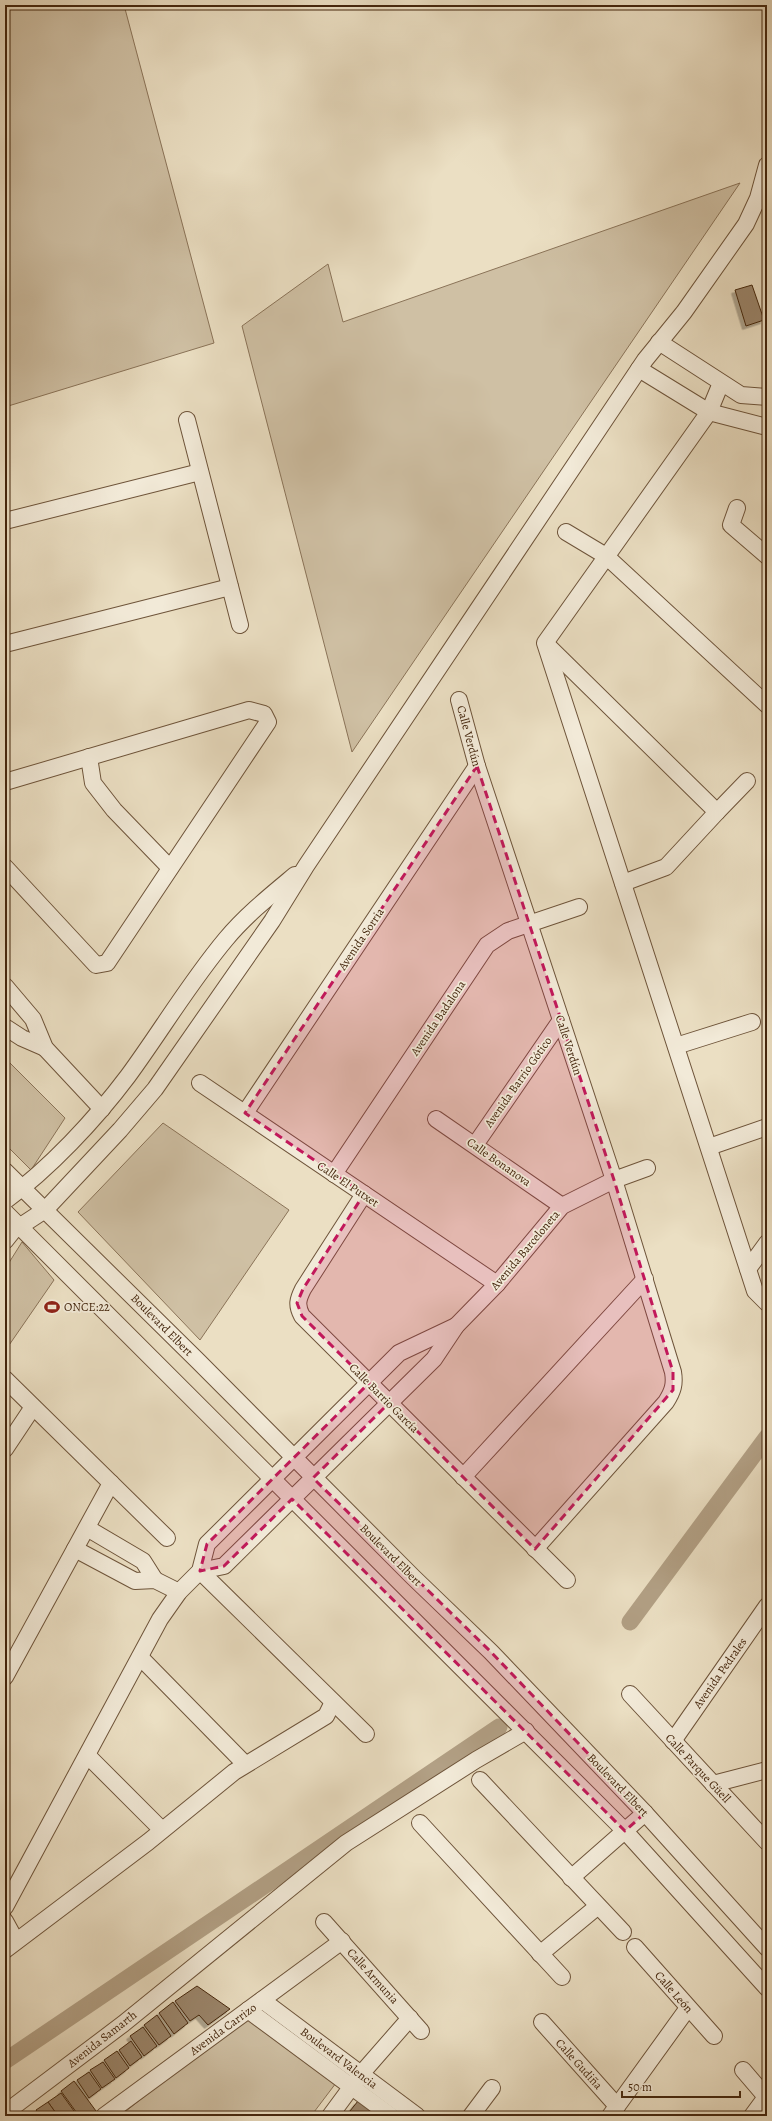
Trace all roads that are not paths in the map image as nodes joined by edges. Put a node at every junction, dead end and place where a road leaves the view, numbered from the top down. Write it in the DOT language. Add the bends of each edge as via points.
graph roads {
  1 [pos="767,165"];
  2 [pos="659,342"];
  3 [pos="639,369"];
  4 [pos="721,383"];
  5 [pos="767,397"];
  6 [pos="709,412"];
  7 [pos="187,420"];
  8 [pos="767,425"];
  9 [pos="200,472"];
  10 [pos="737,508"];
  11 [pos="5,521"];
  12 [pos="566,532"];
  13 [pos="606,556"];
  14 [pos="767,556"];
  15 [pos="230,588"];
  16 [pos="240,625"];
  17 [pos="545,643"];
  18 [pos="5,644"];
  19 [pos="460,700"];
  20 [pos="767,705"];
  21 [pos="89,757"];
  22 [pos="477,766"];
  23 [pos="747,781"];
  24 [pos="5,782"];
  25 [pos="717,812"];
  26 [pos="5,866"];
  27 [pos="306,866"];
  28 [pos="170,868"];
  29 [pos="623,883"];
  30 [pos="256,907"];
  31 [pos="579,907"];
  32 [pos="272,920"];
  33 [pos="528,925"];
  34 [pos="5,986"];
  35 [pos="561,1020"];
  36 [pos="752,1022"];
  37 [pos="5,1027"];
  38 [pos="676,1046"];
  39 [pos="45,1048"];
  40 [pos="200,1083"];
  41 [pos="102,1109"];
  42 [pos="244,1113"];
  43 [pos="436,1119"];
  44 [pos="767,1127"];
  45 [pos="475,1145"];
  46 [pos="708,1147"];
  47 [pos="647,1168"];
  48 [pos="5,1171"];
  49 [pos="334,1174"];
  50 [pos="614,1180"];
  51 [pos="22,1188"];
  52 [pos="364,1194"];
  53 [pos="5,1201"];
  54 [pos="562,1206"];
  55 [pos="45,1210"];
  56 [pos="5,1212"];
  57 [pos="19,1227"];
  58 [pos="5,1241"];
  59 [pos="767,1243"];
  60 [pos="748,1269"];
  61 [pos="645,1279"];
  62 [pos="497,1284"];
  63 [pos="767,1303"];
  64 [pos="456,1326"];
  65 [pos="5,1379"];
  66 [pos="369,1383"];
  67 [pos="389,1403"];
  68 [pos="33,1407"];
  69 [pos="5,1449"];
  70 [pos="293,1458"];
  71 [pos="463,1477"];
  72 [pos="313,1478"];
  73 [pos="272,1479"];
  74 [pos="111,1483"];
  75 [pos="292,1499"];
  76 [pos="87,1528"];
  77 [pos="168,1538"];
  78 [pos="535,1548"];
  79 [pos="75,1549"];
  80 [pos="200,1571"];
  81 [pos="155,1580"];
  82 [pos="567,1580"];
  83 [pos="179,1592"];
  84 [pos="767,1606"];
  85 [pos="140,1656"];
  86 [pos="5,1677"];
  87 [pos="630,1694"];
  88 [pos="333,1702"];
  89 [pos="526,1731"];
  90 [pos="366,1734"];
  91 [pos="673,1740"];
  92 [pos="88,1756"];
  93 [pos="245,1764"];
  94 [pos="767,1770"];
  95 [pos="480,1780"];
  96 [pos="714,1784"];
  97 [pos="645,1814"];
  98 [pos="420,1823"];
  99 [pos="162,1830"];
  100 [pos="625,1832"];
  101 [pos="767,1842"];
  102 [pos="571,1878"];
  103 [pos="598,1906"];
  104 [pos="5,1907"];
  105 [pos="5,1921"];
  106 [pos="324,1922"];
  107 [pos="623,1932"];
  108 [pos="342,1941"];
  109 [pos="10,1945"];
  110 [pos="636,1947"];
  111 [pos="767,1948"];
  112 [pos="540,1954"];
  113 [pos="562,1977"];
  114 [pos="767,1988"];
  115 [pos="262,2000"];
  116 [pos="688,2008"];
  117 [pos="248,2010"];
  118 [pos="410,2018"];
  119 [pos="542,2022"];
  120 [pos="421,2031"];
  121 [pos="714,2036"];
  122 [pos="744,2070"];
  123 [pos="357,2081"];
  124 [pos="492,2088"];
  125 [pos="767,2098"];
  126 [pos="614,2111"];
  127 [pos="5,2113"];
  128 [pos="104,2116"];
  129 [pos="330,2116"];
  130 [pos="391,2116"];
  131 [pos="417,2116"];
  132 [pos="471,2116"];
  133 [pos="752,2116"];
  1 -- 2 [label="street" via="758,198 746,224 689,305"];
  2 -- 3 [label="street"];
  2 -- 4 [label="street"];
  3 -- 6 [label="street"];
  3 -- 27 [label="street"];
  4 -- 5 [label="street" via="741,395"];
  4 -- 6 [label="street"];
  6 -- 8 [label="street"];
  6 -- 13 [label="street"];
  7 -- 9 [label="street"];
  9 -- 11 [label="street"];
  9 -- 15 [label="street"];
  10 -- 14 [label="street" via="731,525"];
  12 -- 13 [label="street"];
  13 -- 17 [label="street"];
  13 -- 20 [label="street"];
  15 -- 16 [label="street"];
  15 -- 18 [label="street"];
  17 -- 25 [label="street"];
  17 -- 29 [label="street"];
  19 -- 22 [label="street, Calle Verdún"];
  21 -- 24 [label="street"];
  21 -- 28 [label="street" via="93,783 114,810"];
  21 -- 28 [label="street" via="249,710 264,714 268,722"];
  22 -- 33 [label="street, Calle Verdún"];
  22 -- 42 [label="street, Avenida Sorria"];
  23 -- 25 [label="street"];
  25 -- 29 [label="street" via="666,867"];
  26 -- 28 [label="street" via="96,965 107,963"];
  27 -- 30 [label="street"];
  27 -- 32 [label="street"];
  29 -- 38 [label="street"];
  30 -- 32 [label="street" via="269,908"];
  30 -- 41 [label="street" via="227,937 202,969"];
  31 -- 33 [label="street, Avenida Badalona"];
  32 -- 55 [label="street" via="155,1089"];
  33 -- 35 [label="street, Calle Verdún"];
  33 -- 49 [label="street, Avenida Badalona" via="508,931 487,945"];
  34 -- 39 [label="street" via="33,1019"];
  35 -- 45 [label="street, Avenida Barrio Gótico"];
  35 -- 50 [label="street, Calle Verdún"];
  36 -- 38 [label="street"];
  37 -- 39 [label="street"];
  38 -- 46 [label="street"];
  39 -- 41 [label="street"];
  40 -- 42 [label="street, Calle El Putxet"];
  41 -- 51 [label="street"];
  42 -- 49 [label="street, Calle El Putxet"];
  43 -- 45 [label="street, Calle Bonanova"];
  44 -- 46 [label="street"];
  45 -- 54 [label="street, Calle Bonanova"];
  46 -- 60 [label="street"];
  47 -- 50 [label="street, Avenida Barceloneta"];
  48 -- 51 [label="street, Boulevard Elbert"];
  49 -- 52 [label="street, Calle El Putxet"];
  50 -- 54 [label="street, Avenida Barceloneta"];
  50 -- 61 [label="street, Calle Verdún"];
  51 -- 53 [label="street"];
  51 -- 55 [label="street, Boulevard Elbert"];
  52 -- 62 [label="street, Calle El Putxet"];
  52 -- 66 [label="street, Calle Barrio García" via="303,1289 297,1303 302,1316"];
  54 -- 62 [label="street, Avenida Barceloneta"];
  55 -- 57 [label="street"];
  55 -- 70 [label="street, Boulevard Elbert"];
  56 -- 57 [label="street"];
  57 -- 58 [label="street"];
  57 -- 73 [label="street"];
  59 -- 60 [label="street"];
  60 -- 63 [label="street" via="755,1291"];
  61 -- 71 [label="street"];
  61 -- 78 [label="street, Calle Verdún" via="673,1372 673,1390 666,1402"];
  62 -- 64 [label="street, Avenida Barceloneta"];
  64 -- 66 [label="street, Avenida Barceloneta" via="399,1353"];
  64 -- 67 [label="street, Avenida Barceloneta" via="434,1359"];
  65 -- 68 [label="street"];
  66 -- 67 [label="street, Calle Barrio García"];
  66 -- 70 [label="street, Avenida Barceloneta"];
  67 -- 71 [label="street, Calle Barrio García"];
  67 -- 72 [label="street, Avenida Barceloneta"];
  68 -- 69 [label="street"];
  68 -- 74 [label="street"];
  70 -- 72 [label="street, Boulevard Elbert"];
  70 -- 73 [label="street, Avenida Barceloneta"];
  71 -- 78 [label="street, Calle Barrio García"];
  72 -- 75 [label="street, Avenida Barceloneta"];
  72 -- 97 [label="street, Boulevard Elbert" via="491,1652"];
  73 -- 75 [label="street"];
  73 -- 80 [label="street, Avenida Barceloneta" via="207,1544"];
  74 -- 76 [label="street"];
  74 -- 77 [label="street"];
  75 -- 80 [label="street, Avenida Barceloneta" via="224,1566"];
  75 -- 89 [label="street"];
  76 -- 79 [label="street"];
  76 -- 81 [label="street" via="143,1561"];
  78 -- 82 [label="street, Calle Barrio García"];
  79 -- 81 [label="street" via="135,1581"];
  79 -- 86 [label="street"];
  80 -- 83 [label="street"];
  80 -- 88 [label="street"];
  81 -- 83 [label="street"];
  83 -- 85 [label="street" via="160,1619"];
  84 -- 91 [label="street, Avenida Pedrales"];
  85 -- 92 [label="street"];
  85 -- 93 [label="street"];
  87 -- 91 [label="street, Calle Parque Güell"];
  88 -- 90 [label="street"];
  88 -- 93 [label="street" via="326,1716"];
  89 -- 100 [label="street"];
  89 -- 127 [label="street, Avenida Samarth" via="346,1843 122,2024"];
  91 -- 96 [label="street, Calle Parque Güell"];
  92 -- 99 [label="street"];
  92 -- 104 [label="street"];
  93 -- 99 [label="street"];
  94 -- 96 [label="street"];
  95 -- 102 [label="street"];
  96 -- 101 [label="street, Calle Parque Güell"];
  97 -- 100 [label="street"];
  97 -- 111 [label="street, Boulevard Elbert"];
  98 -- 112 [label="street"];
  99 -- 109 [label="street"];
  100 -- 102 [label="street"];
  100 -- 114 [label="street"];
  102 -- 103 [label="street"];
  103 -- 107 [label="street"];
  103 -- 112 [label="street"];
  105 -- 109 [label="street"];
  106 -- 108 [label="street, Calle Armunia"];
  108 -- 115 [label="street, Avenida Carrizo"];
  108 -- 118 [label="street, Calle Armunia"];
  110 -- 116 [label="street, Calle León"];
  112 -- 113 [label="street"];
  115 -- 117 [label="street, Avenida Carrizo"];
  115 -- 123 [label="street, Boulevard Valencia"];
  116 -- 121 [label="street, Calle León"];
  116 -- 126 [label="street"];
  117 -- 123 [label="street, Boulevard Valencia"];
  117 -- 128 [label="street, Avenida Carrizo"];
  118 -- 120 [label="street, Calle Armunia"];
  118 -- 123 [label="street"];
  119 -- 126 [label="street, Calle Gudiña"];
  122 -- 125 [label="street"];
  123 -- 129 [label="street"];
  123 -- 130 [label="street, Boulevard Valencia"];
  123 -- 131 [label="street, Boulevard Valencia"];
  124 -- 132 [label="street"];
  125 -- 133 [label="street"];
}
